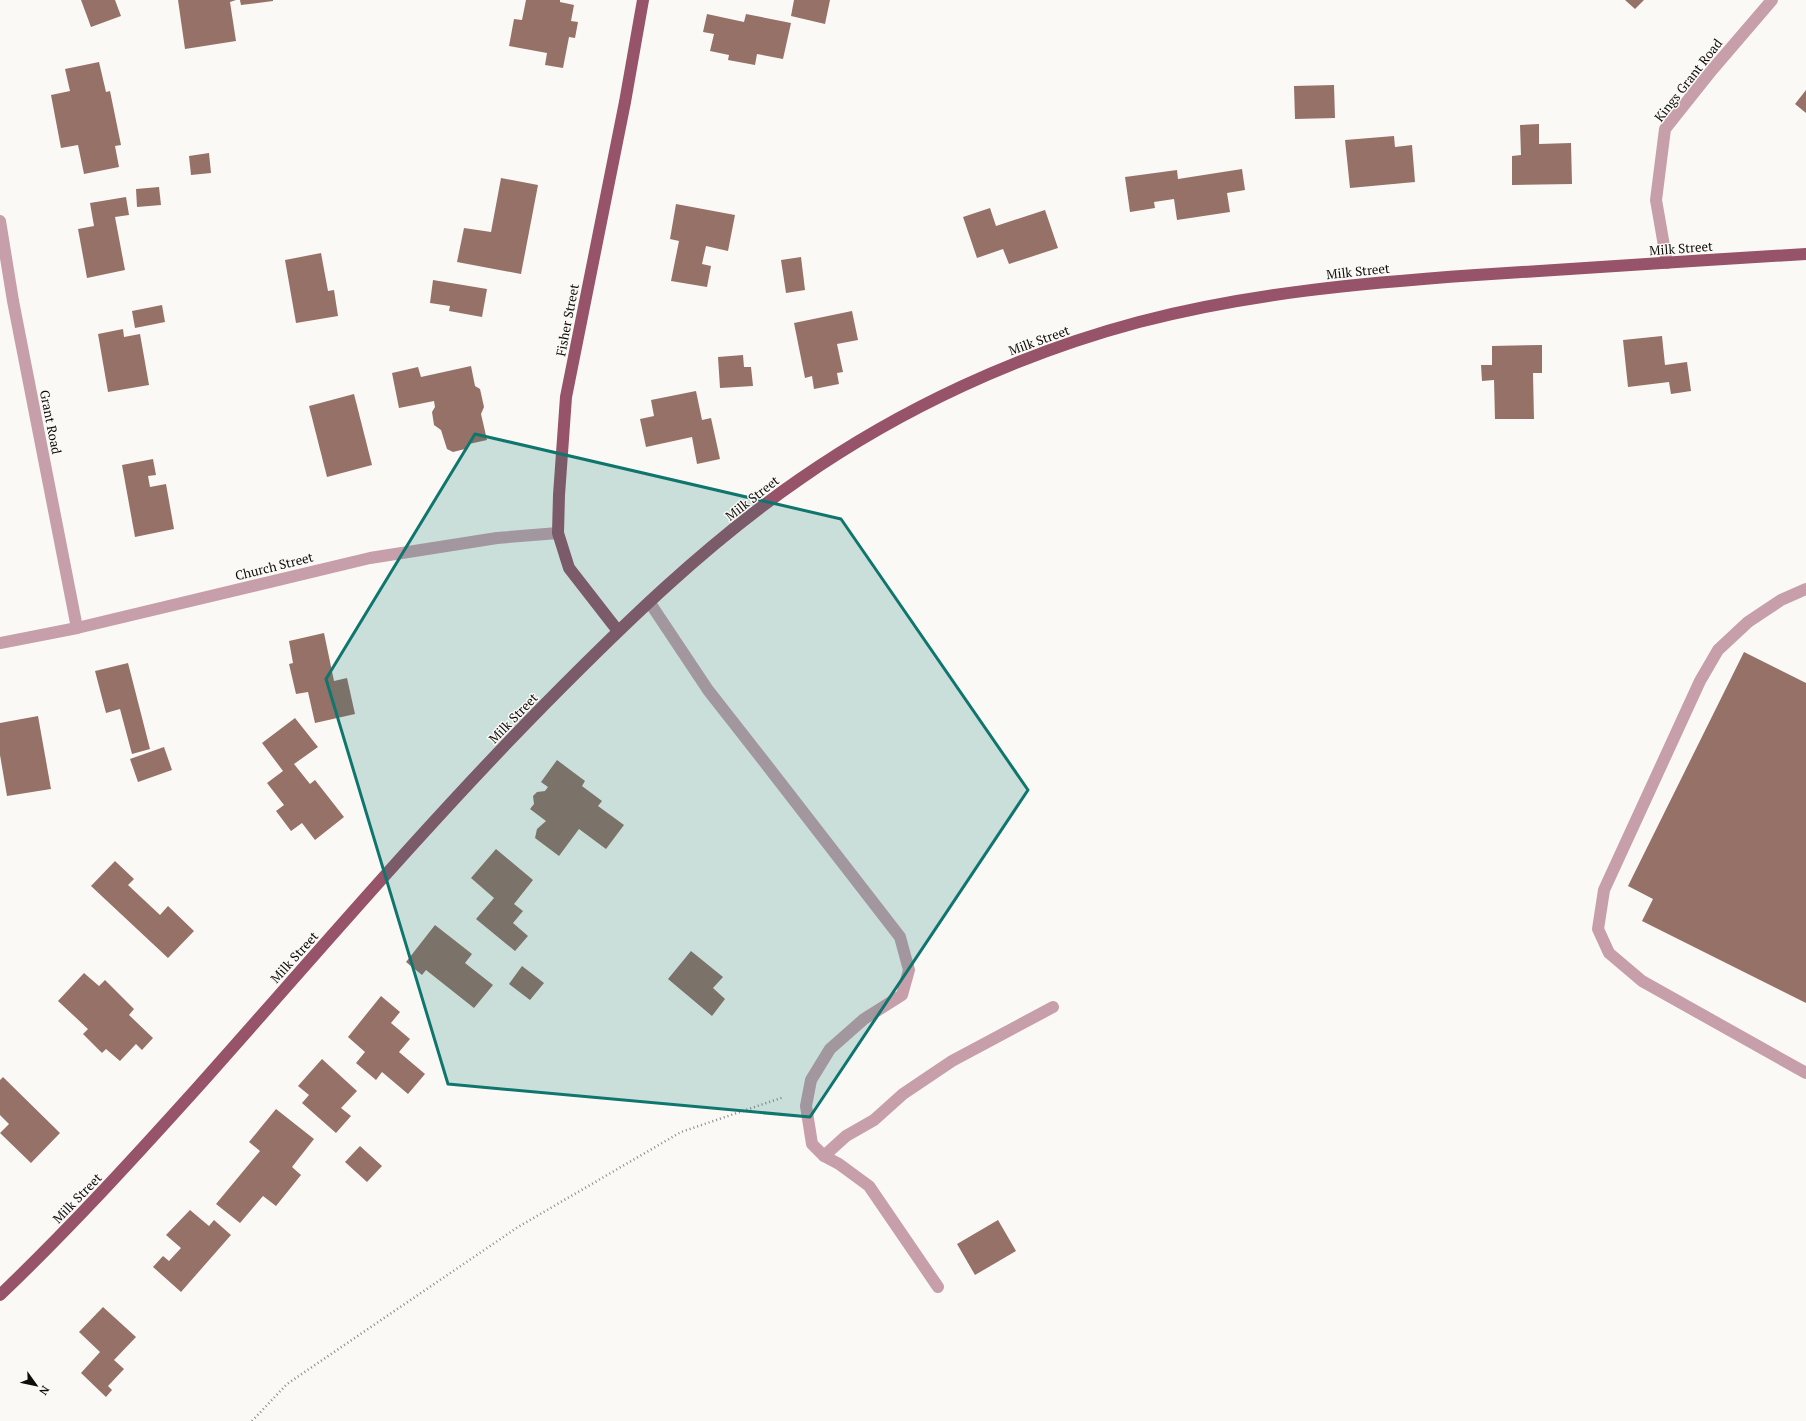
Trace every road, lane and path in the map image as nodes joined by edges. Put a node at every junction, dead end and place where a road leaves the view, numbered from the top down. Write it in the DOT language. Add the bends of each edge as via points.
graph roads {
  1 [pos="643,0"];
  2 [pos="1772,0"];
  3 [pos="0,221"];
  4 [pos="1806,254"];
  5 [pos="1667,263"];
  6 [pos="558,533"];
  7 [pos="1806,589"];
  8 [pos="650,603"];
  9 [pos="77,628"];
  10 [pos="618,632"];
  11 [pos="0,643"];
  12 [pos="1053,1007"];
  13 [pos="1806,1073"];
  14 [pos="810,1088"];
  15 [pos="824,1156"];
  16 [pos="938,1287"];
  17 [pos="0,1295"];
  18 [pos="252,1421"];
  1 -- 6 [label="main road, Fisher Street" via="566,397"];
  2 -- 5 [label="street, Kings Grant Road" via="1665,129 1656,200"];
  3 -- 9 [label="street, Grant Road"];
  4 -- 5 [label="main road, Milk Street"];
  5 -- 8 [label="main road, Milk Street" via="1430,278 1288,293 1140,322 1068,343 997,370 929,402 864,438 800,479 740,524 682,572"];
  6 -- 9 [label="street, Church Street" via="496,538 370,558"];
  6 -- 10 [label="main road, Fisher Street" via="569,568"];
  7 -- 13 [label="street" via="1781,600 1748,622 1718,650 1700,681 1604,890 1598,929 1609,953 1642,981"];
  8 -- 10 [label="main road, Milk Street"];
  8 -- 14 [label="street" via="708,690 900,937 909,970 902,995 864,1019 830,1049 811,1080"];
  9 -- 11 [label="street, Church Street"];
  10 -- 17 [label="main road, Milk Street" via="463,790 117,1177"];
  12 -- 15 [label="street" via="952,1061 903,1094 874,1120 846,1136"];
  14 -- 15 [label="street" via="806,1106 812,1144"];
  14 -- 18 [label="path" via="681,1132 518,1226 287,1384"];
  15 -- 16 [label="street" via="869,1186"];
}
